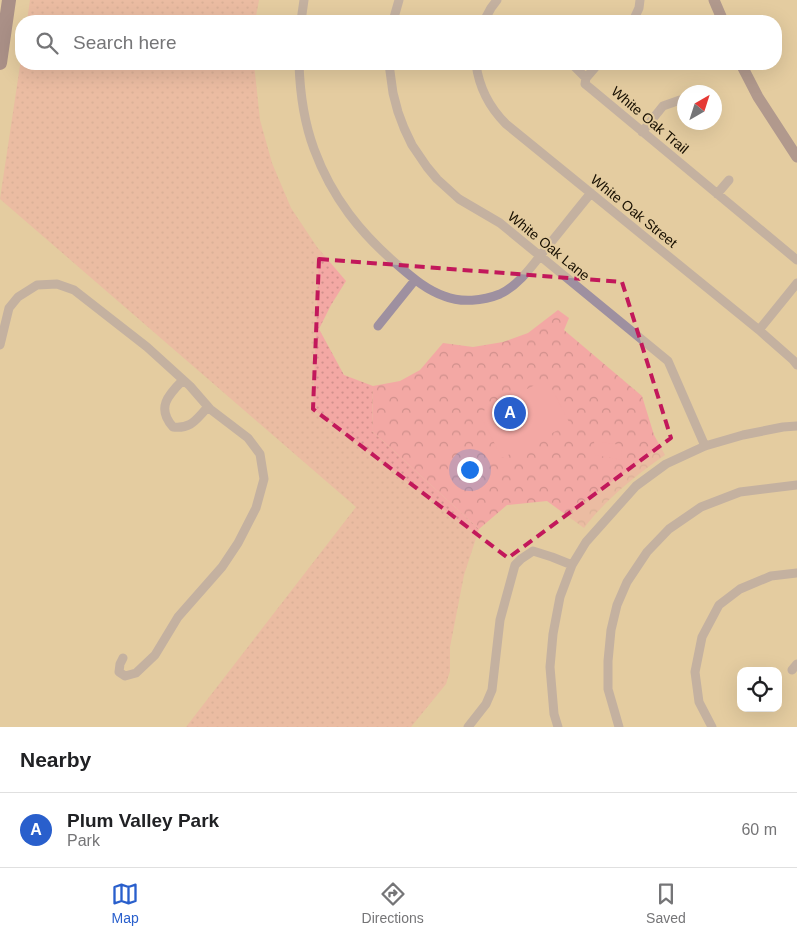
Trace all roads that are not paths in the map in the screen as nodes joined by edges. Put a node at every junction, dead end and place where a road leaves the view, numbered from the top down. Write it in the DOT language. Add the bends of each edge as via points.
graph roads {
  1 [pos="9,0"];
  2 [pos="304,0"];
  3 [pos="399,0"];
  4 [pos="497,0"];
  5 [pos="640,0"];
  6 [pos="714,0"];
  7 [pos="302,15"];
  8 [pos="395,15"];
  9 [pos="488,15"];
  10 [pos="636,15"];
  11 [pos="720,15"];
  12 [pos="0,63"];
  13 [pos="299,70"];
  14 [pos="390,70"];
  15 [pos="477,70"];
  16 [pos="578,70"];
  17 [pos="593,70"];
  18 [pos="744,70"];
  19 [pos="586,78"];
  20 [pos="677,101"];
  21 [pos="642,132"];
  22 [pos="797,157"];
  23 [pos="729,180"];
  24 [pos="591,193"];
  25 [pos="717,194"];
  26 [pos="540,256"];
  27 [pos="797,260"];
  28 [pos="415,280"];
  29 [pos="797,283"];
  30 [pos="378,326"];
  31 [pos="759,330"];
  32 [pos="0,345"];
  33 [pos="797,365"];
  34 [pos="183,380"];
  35 [pos="208,406"];
  36 [pos="797,426"];
  37 [pos="705,446"];
  38 [pos="797,485"];
  39 [pos="572,565"];
  40 [pos="797,573"];
  41 [pos="123,658"];
  42 [pos="468,727"];
  43 [pos="558,727"];
  44 [pos="620,727"];
  45 [pos="712,727"];
  1 -- 12 [label="highway"];
  2 -- 7 [label="street"];
  3 -- 8 [label="street"];
  4 -- 9 [label="street"];
  5 -- 10 [label="street"];
  6 -- 11 [label="main road"];
  13 -- 28 [label="street" via="307,127 329,181 366,236"];
  14 -- 26 [label="street, White Oak Lane" via="404,128 427,167 459,199 500,223"];
  15 -- 24 [label="street, White Oak Street" via="484,93 499,117"];
  16 -- 19 [label="street, White Oak Trail"];
  17 -- 19 [label="street"];
  18 -- 22 [label="main road"];
  19 -- 21 [label="street, White Oak Trail" via="590,88"];
  20 -- 21 [label="street" via="663,106"];
  21 -- 25 [label="street, White Oak Trail"];
  23 -- 25 [label="street"];
  24 -- 26 [label="street"];
  24 -- 31 [label="street, White Oak Street"];
  25 -- 27 [label="street, White Oak Trail"];
  26 -- 28 [label="street" via="514,285 500,294 476,300 445,297"];
  26 -- 37 [label="street, White Oak Lane" via="668,361"];
  28 -- 30 [label="street"];
  29 -- 31 [label="street"];
  31 -- 33 [label="street, White Oak Street"];
  32 -- 34 [label="street" via="9,308 18,297 37,285 57,284 74,290 148,347"];
  34 -- 35 [label="street"];
  34 -- 35 [label="street" via="168,395 164,410 166,420 173,427 182,428 192,423"];
  35 -- 41 [label="street" via="248,438 260,454 264,479 256,508 222,567 178,617 155,655 136,673 125,676 119,672"];
  36 -- 37 [label="street" via="743,435"];
  37 -- 39 [label="street" via="666,464 636,486 586,542"];
  38 -- 44 [label="street" via="740,492 700,507 669,529 647,552 627,582 611,630 608,689"];
  39 -- 42 [label="street" via="533,551 514,565 500,620 492,690 486,704"];
  39 -- 43 [label="street" via="560,597 550,667"];
  40 -- 45 [label="street" via="771,576 740,589 719,605 702,637 695,672 699,702"];
}
